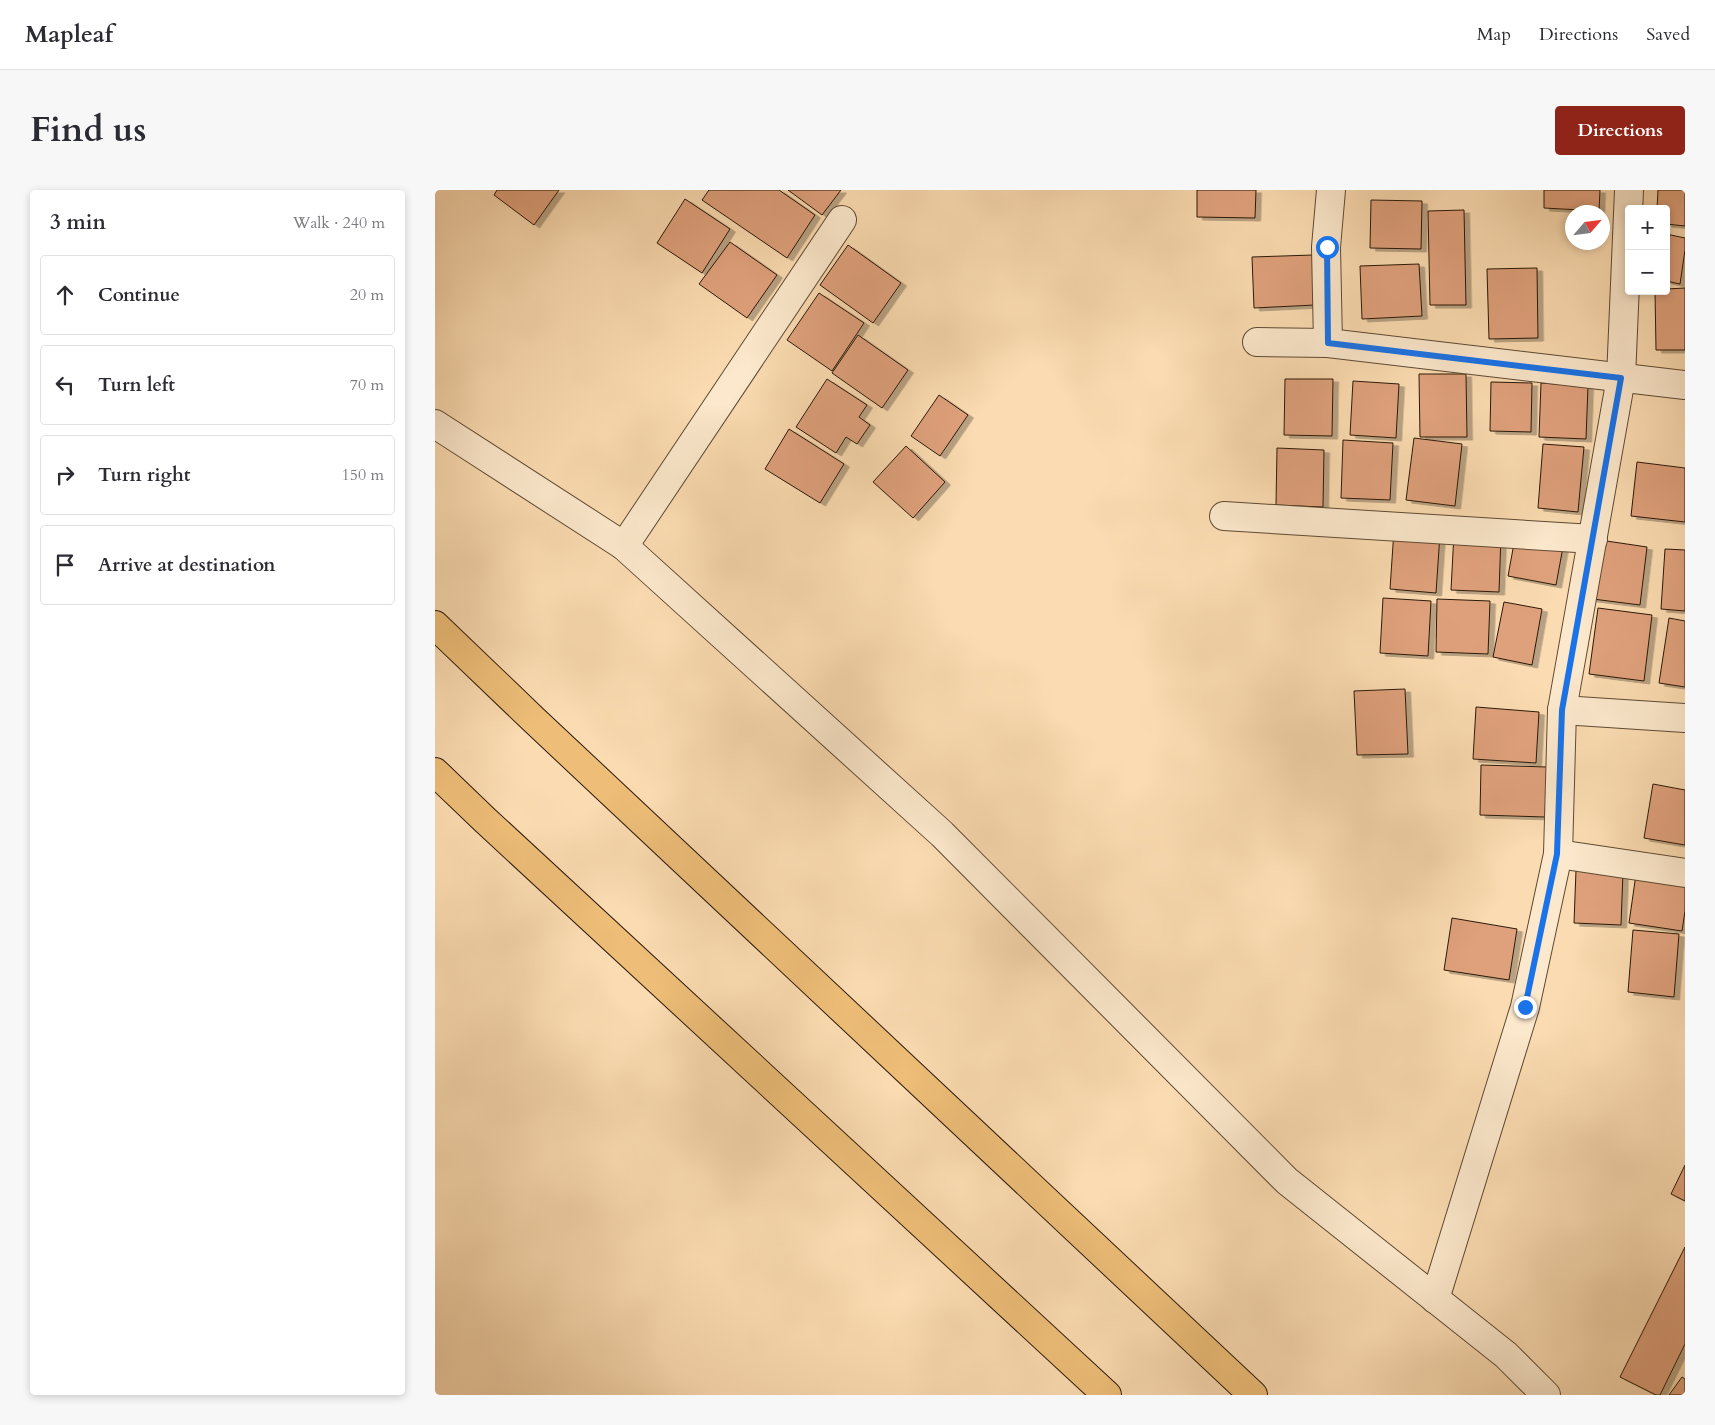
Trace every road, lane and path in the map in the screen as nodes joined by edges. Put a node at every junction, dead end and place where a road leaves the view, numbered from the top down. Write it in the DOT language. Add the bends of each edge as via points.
graph roads {
  1 [pos="1331,190"];
  2 [pos="1629,190"];
  3 [pos="842,220"];
  4 [pos="1257,342"];
  5 [pos="1328,343"];
  6 [pos="1621,378"];
  7 [pos="1685,385"];
  8 [pos="435,424"];
  9 [pos="1225,516"];
  10 [pos="1593,540"];
  11 [pos="624,546"];
  12 [pos="435,625"];
  13 [pos="1562,710"];
  14 [pos="1685,718"];
  15 [pos="435,772"];
  16 [pos="1557,854"];
  17 [pos="1685,873"];
  18 [pos="1435,1299"];
  19 [pos="1107,1395"];
  20 [pos="1253,1395"];
  21 [pos="1546,1395"];
  1 -- 5 [label="street" via="1327,247"];
  2 -- 6 [label="street"];
  3 -- 11 [label="street"];
  4 -- 5 [label="street"];
  5 -- 6 [label="street"];
  6 -- 7 [label="street"];
  6 -- 10 [label="street"];
  8 -- 11 [label="street"];
  9 -- 10 [label="street"];
  10 -- 13 [label="street"];
  11 -- 18 [label="street" via="942,834 1287,1181"];
  12 -- 20 [label="highway"];
  13 -- 14 [label="street"];
  13 -- 16 [label="street"];
  15 -- 19 [label="highway"];
  16 -- 17 [label="street"];
  16 -- 18 [label="street" via="1525,1007"];
  18 -- 21 [label="street" via="1506,1355"];
}
